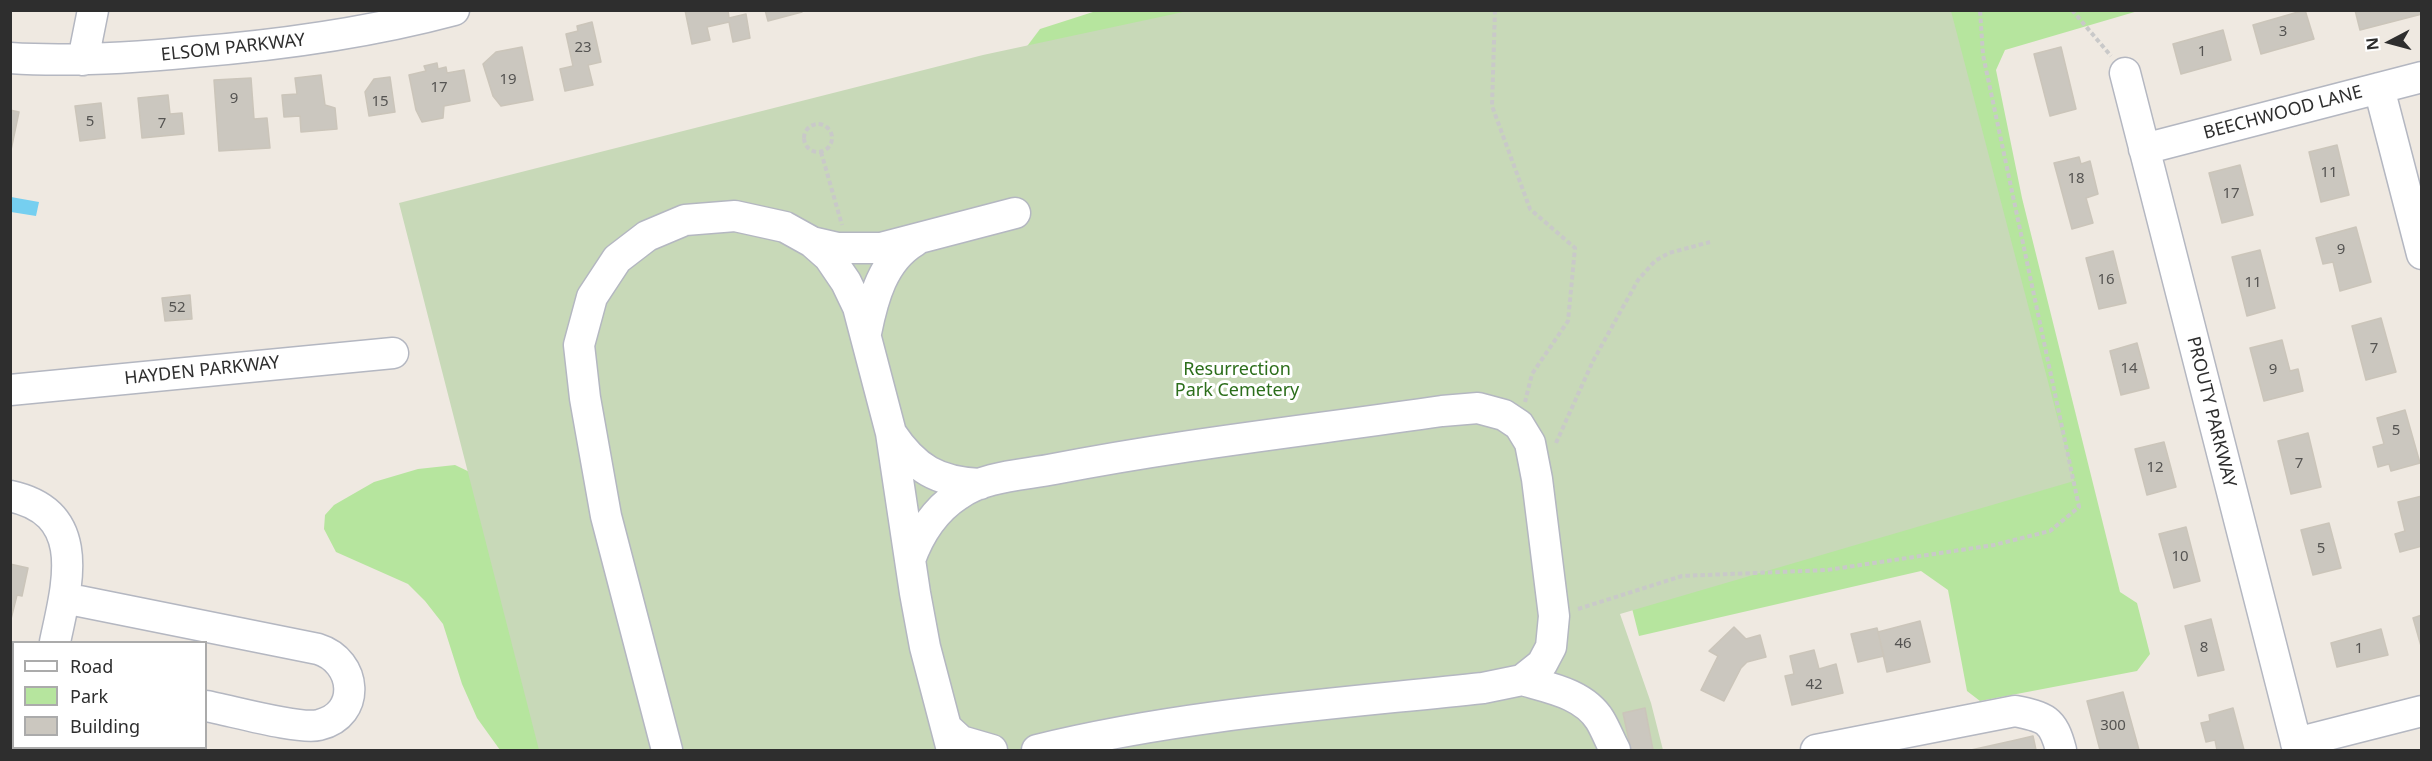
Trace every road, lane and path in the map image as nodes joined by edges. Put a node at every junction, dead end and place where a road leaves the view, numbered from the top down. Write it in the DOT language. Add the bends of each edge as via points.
graph roads {
  1 [pos="93,10"];
  2 [pos="454,10"];
  3 [pos="1495,10"];
  4 [pos="1980,10"];
  5 [pos="2072,10"];
  6 [pos="421,15"];
  7 [pos="10,58"];
  8 [pos="83,60"];
  9 [pos="2125,73"];
  10 [pos="2421,77"];
  11 [pos="2379,88"];
  12 [pos="2144,149"];
  13 [pos="821,152"];
  14 [pos="1015,213"];
  15 [pos="918,239"];
  16 [pos="812,242"];
  17 [pos="1710,242"];
  18 [pos="849,248"];
  19 [pos="2421,254"];
  20 [pos="866,333"];
  21 [pos="393,352"];
  22 [pos="10,390"];
  23 [pos="1519,425"];
  24 [pos="891,433"];
  25 [pos="1537,478"];
  26 [pos="980,484"];
  27 [pos="10,496"];
  28 [pos="910,560"];
  29 [pos="64,598"];
  30 [pos="1554,616"];
  31 [pos="55,641"];
  32 [pos="1522,680"];
  33 [pos="207,706"];
  34 [pos="2421,711"];
  35 [pos="950,740"];
  36 [pos="2297,747"];
  37 [pos="667,750"];
  38 [pos="992,750"];
  39 [pos="1037,750"];
  40 [pos="1615,750"];
  41 [pos="1816,750"];
  42 [pos="2061,750"];
  1 -- 8 [label="street"];
  2 -- 6 [label="street, ELSOM PARKWAY"];
  3 -- 23 [label="path" via="1492,106 1530,209 1575,248 1568,321 1532,374"];
  4 -- 30 [label="path" via="1983,55 2079,507 2049,531 1994,545 1827,570 1682,576"];
  5 -- 9 [label="path"];
  6 -- 8 [label="street, ELSOM PARKWAY" via="296,42"];
  7 -- 8 [label="street, ELSOM PARKWAY"];
  9 -- 12 [label="street, PROUTY PARKWAY"];
  10 -- 11 [label="street, BEECHWOOD LANE"];
  11 -- 12 [label="street, BEECHWOOD LANE"];
  11 -- 19 [label="street"];
  12 -- 36 [label="street, PROUTY PARKWAY"];
  13 -- 13 [label="path" via="805,144 806,130 814,124 823,125 831,135 830,144"];
  13 -- 18 [label="path"];
  14 -- 15 [label="street"];
  15 -- 18 [label="street" via="882,248"];
  15 -- 20 [label="street" via="904,247 889,267 873,297"];
  16 -- 18 [label="street"];
  16 -- 20 [label="street" via="829,256 846,282"];
  16 -- 37 [label="street" via="785,227 735,216 684,220 647,236 618,259 591,297 579,345 585,398 606,516"];
  17 -- 25 [label="path" via="1669,253 1655,261 1638,280 1593,361"];
  20 -- 24 [label="street"];
  21 -- 22 [label="street, HAYDEN PARKWAY"];
  23 -- 25 [label="street" via="1530,443"];
  23 -- 26 [label="street" via="1504,415 1478,408 1442,411 1096,461"];
  24 -- 26 [label="street" via="904,453 921,466 956,483"];
  24 -- 28 [label="street"];
  25 -- 30 [label="street"];
  26 -- 28 [label="street" via="958,494 942,508 918,539"];
  27 -- 29 [label="street" via="24,499 49,514 63,536 68,563"];
  28 -- 35 [label="street" via="925,647"];
  29 -- 31 [label="street"];
  29 -- 33 [label="street" via="318,648 340,662 350,686 346,703 335,717 320,725"];
  30 -- 32 [label="street" via="1551,647 1542,664"];
  32 -- 39 [label="street" via="1483,688 1181,723"];
  32 -- 40 [label="street" via="1569,694 1590,707"];
  34 -- 36 [label="street"];
  35 -- 38 [label="street"];
  41 -- 42 [label="street" via="2014,711 2039,716 2055,730"];
}
